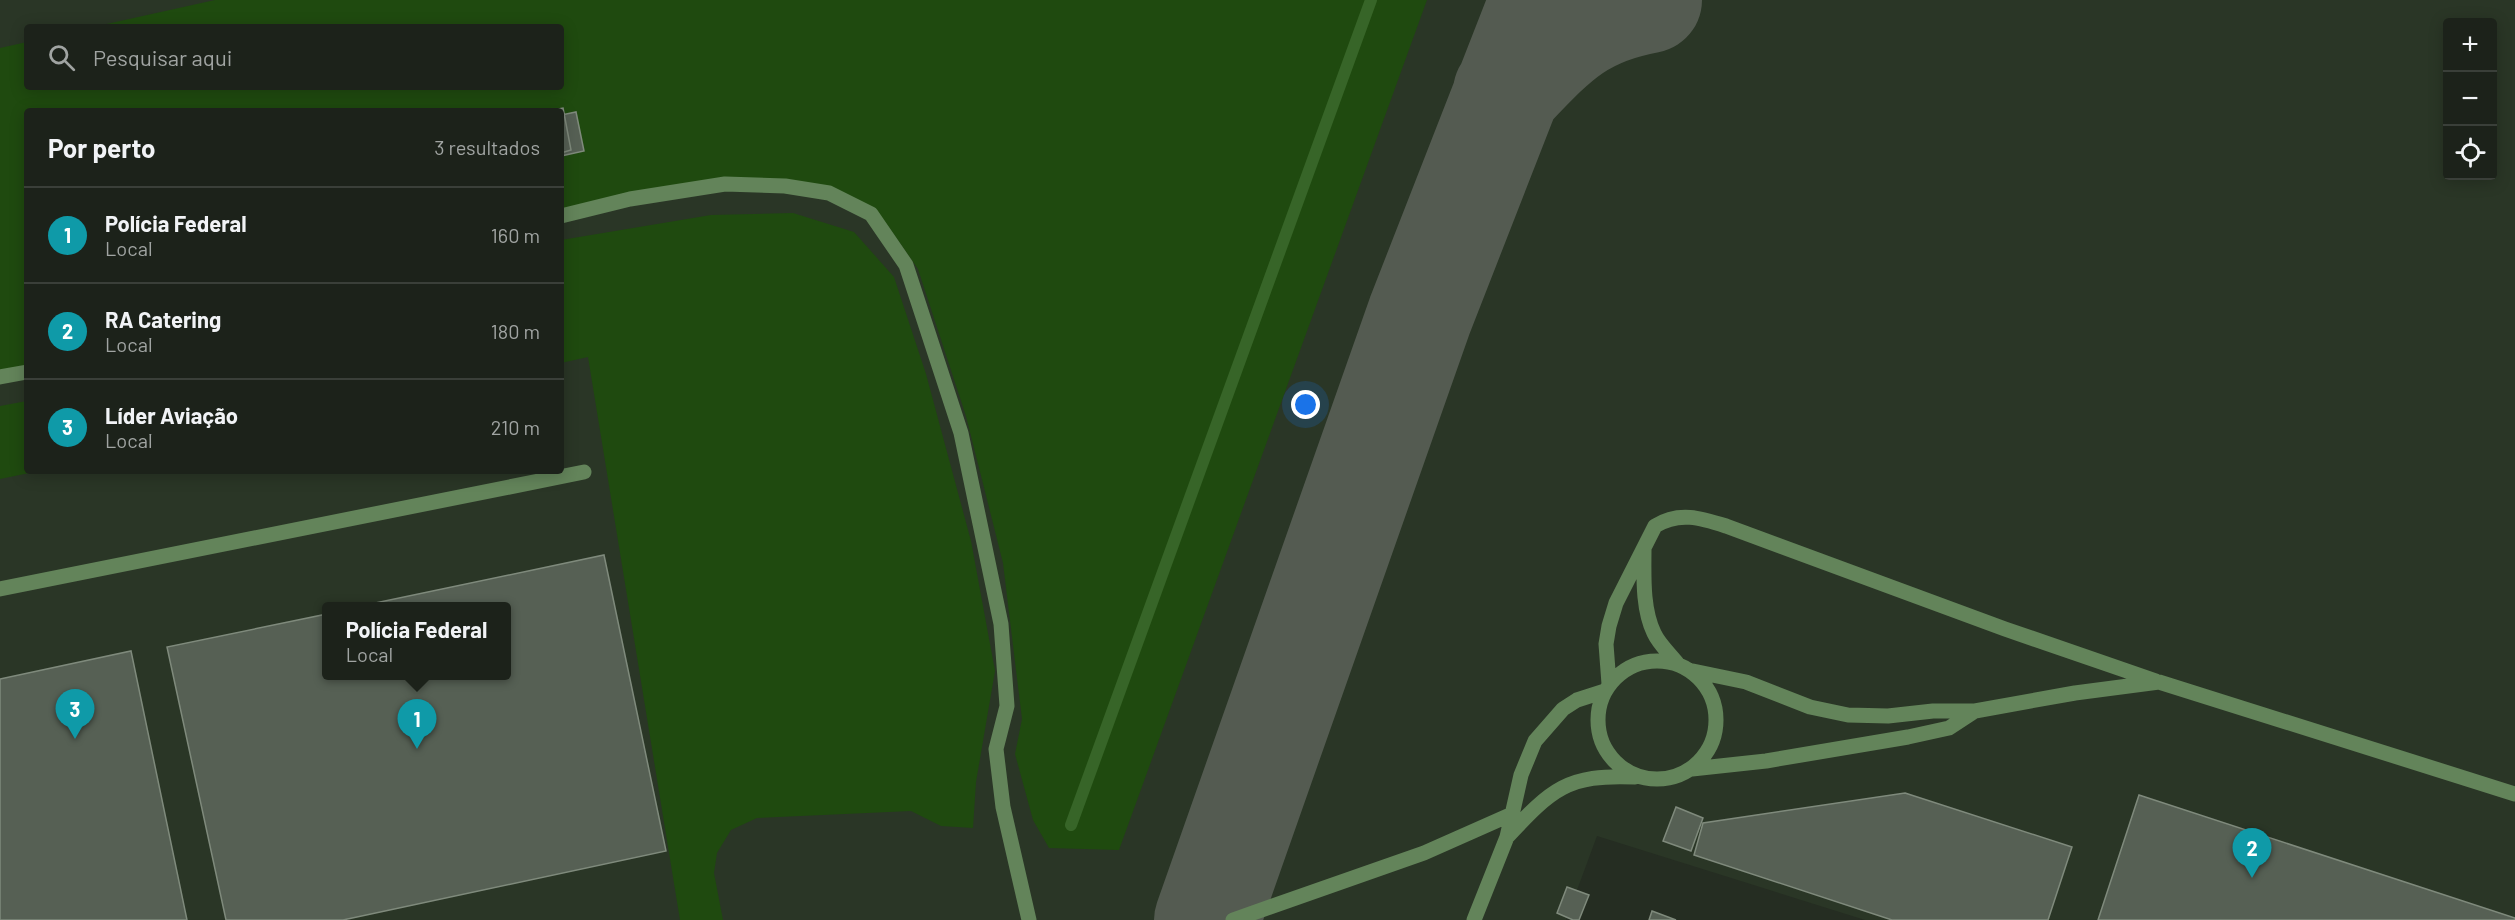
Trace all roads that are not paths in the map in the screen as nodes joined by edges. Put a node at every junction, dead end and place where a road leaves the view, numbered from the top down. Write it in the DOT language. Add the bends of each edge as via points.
graph roads {
  1 [pos="564,215"];
  2 [pos="24,373"];
  3 [pos="0,377"];
  4 [pos="584,472"];
  5 [pos="1644,545"];
  6 [pos="0,589"];
  7 [pos="1677,663"];
  8 [pos="1693,671"];
  9 [pos="2159,682"];
  10 [pos="1607,688"];
  11 [pos="1975,711"];
  12 [pos="1692,769"];
  13 [pos="1638,777"];
  14 [pos="2515,795"];
  15 [pos="1512,814"];
  16 [pos="1507,837"];
  17 [pos="1029,920"];
  18 [pos="1233,920"];
  19 [pos="1474,920"];
  1 -- 17 [label="lane" via="630,199 725,184 785,186 829,193 871,214 906,265 961,433 1001,624 1008,706 996,749 1003,807"];
  2 -- 3 [label="lane"];
  4 -- 6 [label="lane"];
  5 -- 7 [label="lane" via="1649,620 1655,635"];
  5 -- 9 [label="lane" via="1655,526 1677,516 1726,525"];
  5 -- 10 [label="lane" via="1609,626"];
  7 -- 8 [label="lane"];
  7 -- 10 [label="lane" via="1652,660 1636,665"];
  8 -- 11 [label="lane" via="1746,682 1810,707 1848,715"];
  8 -- 12 [label="lane" via="1708,688 1717,708 1717,731 1708,752"];
  9 -- 11 [label="lane"];
  9 -- 14 [label="lane"];
  10 -- 13 [label="lane" via="1597,725 1602,742 1610,757"];
  10 -- 15 [label="lane" via="1563,710 1534,741"];
  11 -- 12 [label="lane" via="1949,728 1766,761"];
  12 -- 13 [label="lane" via="1675,777"];
  13 -- 16 [label="lane" via="1595,777 1564,786 1540,801"];
  15 -- 16 [label="lane"];
  15 -- 18 [label="lane" via="1424,853"];
  16 -- 19 [label="lane"];
}
